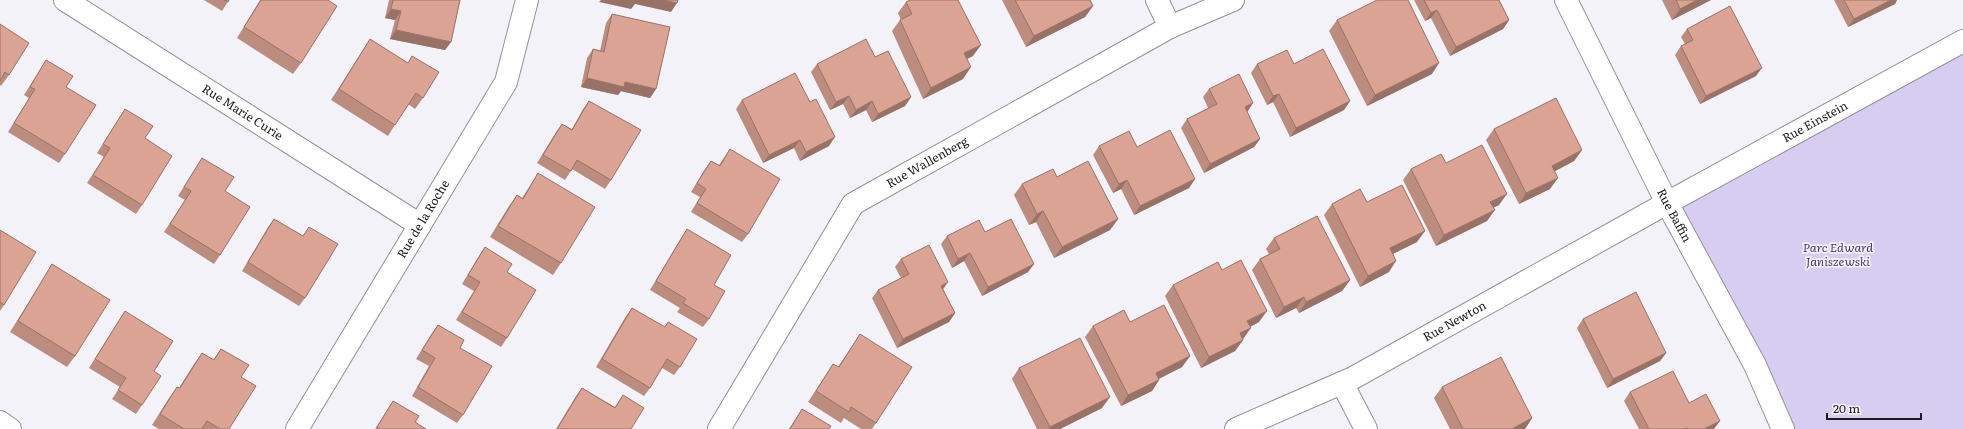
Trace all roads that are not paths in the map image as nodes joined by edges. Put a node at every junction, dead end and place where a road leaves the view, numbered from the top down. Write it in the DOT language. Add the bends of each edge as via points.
graph roads {
  1 [pos="65,0"];
  2 [pos="527,0"];
  3 [pos="1157,0"];
  4 [pos="1233,0"];
  5 [pos="1566,0"];
  6 [pos="1170,27"];
  7 [pos="1963,41"];
  8 [pos="1667,203"];
  9 [pos="420,225"];
  10 [pos="1342,383"];
  11 [pos="0,422"];
  12 [pos="10,429"];
  13 [pos="298,429"];
  14 [pos="719,429"];
  15 [pos="1236,429"];
  16 [pos="1366,429"];
  17 [pos="1783,429"];
  1 -- 9 [label="street, Rue Marie Curie"];
  2 -- 9 [label="street, Rue de la Roche" via="506,82"];
  3 -- 6 [label="street"];
  4 -- 6 [label="street, Rue Wallenberg"];
  5 -- 8 [label="street, Rue Baffin"];
  6 -- 14 [label="street, Rue Wallenberg" via="854,204"];
  7 -- 8 [label="street, Rue Einstein"];
  8 -- 10 [label="street, Rue Newton"];
  8 -- 17 [label="street, Rue Baffin" via="1755,365"];
  9 -- 13 [label="street, Rue de la Roche"];
  10 -- 15 [label="street, Rue Newton"];
  10 -- 16 [label="street"];
  11 -- 12 [label="street"];
}
